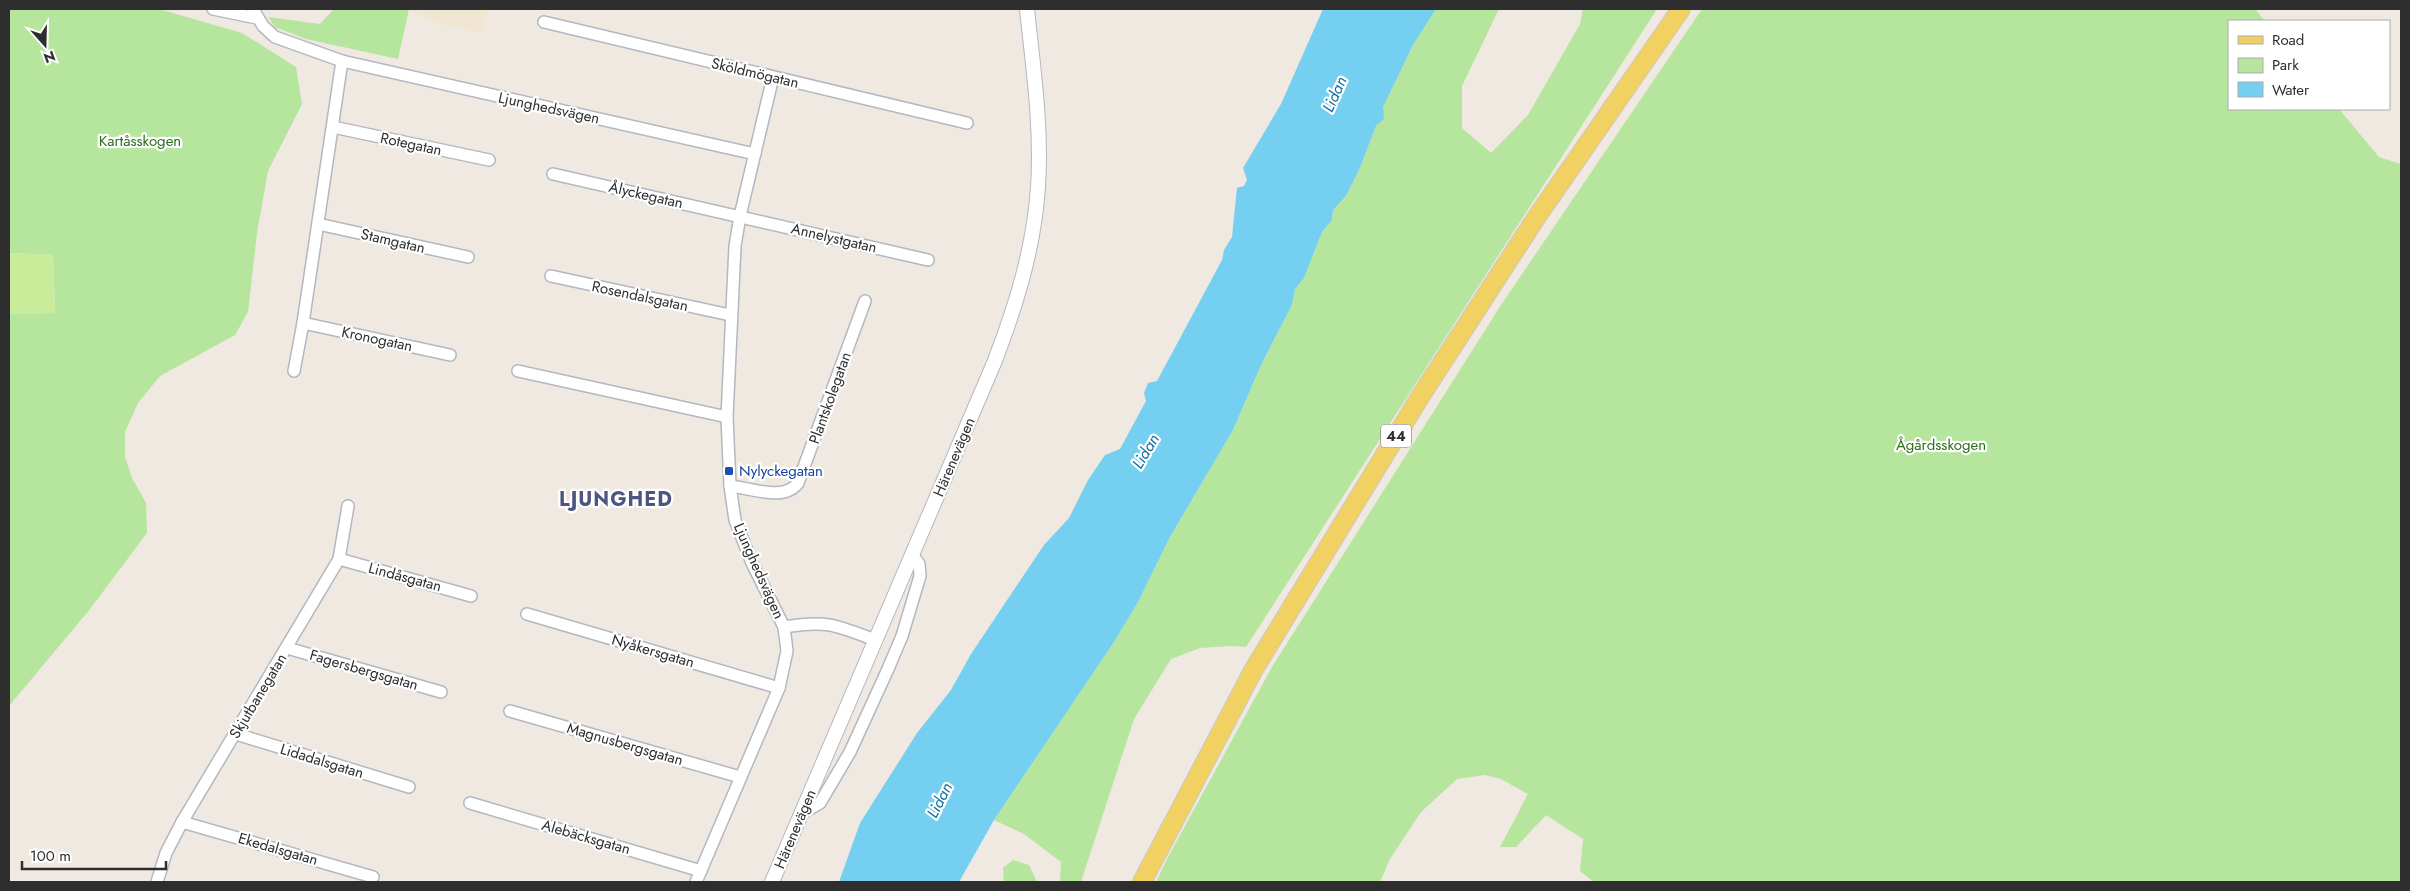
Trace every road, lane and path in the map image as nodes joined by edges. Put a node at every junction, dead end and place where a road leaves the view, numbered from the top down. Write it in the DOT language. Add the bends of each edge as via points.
graph roads {
  1 [pos="213,9"];
  2 [pos="1027,9"];
  3 [pos="1681,9"];
  4 [pos="255,14"];
  5 [pos="544,22"];
  6 [pos="342,61"];
  7 [pos="773,77"];
  8 [pos="967,123"];
  9 [pos="333,127"];
  10 [pos="755,154"];
  11 [pos="489,160"];
  12 [pos="553,174"];
  13 [pos="740,216"];
  14 [pos="318,224"];
  15 [pos="468,258"];
  16 [pos="928,260"];
  17 [pos="551,276"];
  18 [pos="865,301"];
  19 [pos="730,315"];
  20 [pos="303,323"];
  21 [pos="450,355"];
  22 [pos="294,371"];
  23 [pos="518,371"];
  24 [pos="727,417"];
  25 [pos="730,486"];
  26 [pos="348,506"];
  27 [pos="912,554"];
  28 [pos="339,559"];
  29 [pos="472,596"];
  30 [pos="527,614"];
  31 [pos="784,627"];
  32 [pos="875,640"];
  33 [pos="287,648"];
  34 [pos="778,688"];
  35 [pos="441,692"];
  36 [pos="510,711"];
  37 [pos="236,734"];
  38 [pos="740,777"];
  39 [pos="409,787"];
  40 [pos="470,803"];
  41 [pos="802,814"];
  42 [pos="182,822"];
  43 [pos="373,877"];
  44 [pos="698,877"];
  45 [pos="157,882"];
  46 [pos="772,882"];
  47 [pos="1142,882"];
  1 -- 4 [label="street"];
  2 -- 27 [label="street, Härenevägen" via="1038,130 1038,187 1031,244 1018,296 994,363"];
  3 -- 47 [label="main road, 44" via="1536,218 1420,397 1254,669"];
  4 -- 6 [label="street, Ljunghedsvägen" via="275,37"];
  5 -- 7 [label="street, Sköldmögatan"];
  6 -- 9 [label="street"];
  6 -- 10 [label="street, Ljunghedsvägen"];
  7 -- 8 [label="street, Sköldmögatan"];
  7 -- 10 [label="street, Ljunghedsvägen"];
  9 -- 11 [label="street, Rotegatan"];
  9 -- 14 [label="street"];
  10 -- 13 [label="street, Ljunghedsvägen"];
  12 -- 13 [label="street, Ålyckegatan"];
  13 -- 16 [label="street, Annelystgatan"];
  13 -- 19 [label="street, Ljunghedsvägen"];
  14 -- 15 [label="street, Stamgatan"];
  14 -- 20 [label="street"];
  17 -- 19 [label="street, Rosendalsgatan"];
  18 -- 25 [label="street, Plantskolegatan" via="798,483 781,494"];
  19 -- 24 [label="street, Ljunghedsvägen"];
  20 -- 21 [label="street, Kronogatan"];
  20 -- 22 [label="street"];
  23 -- 24 [label="street"];
  24 -- 25 [label="street, Ljunghedsvägen"];
  25 -- 31 [label="street, Ljunghedsvägen" via="734,514 743,541"];
  26 -- 28 [label="street, Skjutbanegatan"];
  27 -- 32 [label="street, Härenevägen"];
  27 -- 41 [label="street" via="919,564 920,576 902,636 850,752 820,803"];
  28 -- 29 [label="street, Lindåsgatan"];
  28 -- 33 [label="street, Skjutbanegatan"];
  30 -- 34 [label="street, Nyåkersgatan"];
  31 -- 32 [label="street" via="826,623"];
  31 -- 34 [label="street, Ljunghedsvägen" via="787,651"];
  32 -- 41 [label="street, Härenevägen"];
  33 -- 35 [label="street, Fagersbergsgatan"];
  33 -- 37 [label="street, Skjutbanegatan"];
  34 -- 38 [label="street, Ljunghedsvägen"];
  36 -- 38 [label="street, Magnusbergsgatan"];
  37 -- 39 [label="street, Lidadalsgatan"];
  37 -- 42 [label="street, Skjutbanegatan"];
  38 -- 44 [label="street, Ljunghedsvägen"];
  40 -- 44 [label="street, Alebäcksgatan"];
  41 -- 46 [label="street, Härenevägen"];
  42 -- 43 [label="street, Ekedalsgatan"];
  42 -- 45 [label="street, Skjutbanegatan" via="166,853"];
}
